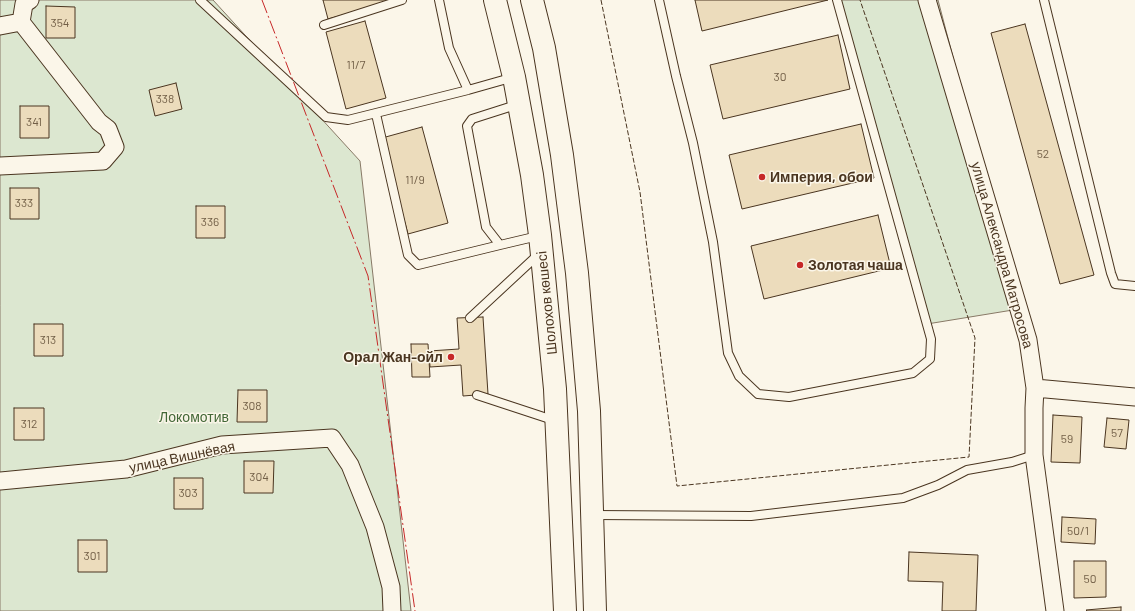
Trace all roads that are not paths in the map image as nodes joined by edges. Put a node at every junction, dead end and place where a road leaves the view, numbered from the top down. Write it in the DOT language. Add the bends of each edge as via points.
graph roads {
  1 [pos="200,0"];
  2 [pos="402,0"];
  3 [pos="439,0"];
  4 [pos="495,0"];
  5 [pos="532,0"];
  6 [pos="659,0"];
  7 [pos="838,0"];
  8 [pos="927,0"];
  9 [pos="1044,0"];
  10 [pos="25,1"];
  11 [pos="21,22"];
  12 [pos="324,25"];
  13 [pos="0,26"];
  14 [pos="514,77"];
  15 [pos="468,90"];
  16 [pos="520,104"];
  17 [pos="376,114"];
  18 [pos="0,166"];
  19 [pos="541,243"];
  20 [pos="500,245"];
  21 [pos="1135,286"];
  22 [pos="470,318"];
  23 [pos="1035,388"];
  24 [pos="477,395"];
  25 [pos="1135,397"];
  26 [pos="557,422"];
  27 [pos="1034,455"];
  28 [pos="0,481"];
  29 [pos="593,515"];
  30 [pos="392,611"];
  31 [pos="565,611"];
  32 [pos="595,611"];
  33 [pos="1054,611"];
  1 -- 17 [label="lane" via="326,117 348,120"];
  2 -- 12 [label="lane"];
  3 -- 15 [label="lane" via="449,48"];
  4 -- 14 [label="highway, Шолохов көшесі"];
  5 -- 29 [label="highway" via="544,48 562,155 577,273 590,411"];
  6 -- 7 [label="lane" via="693,143 713,242 728,353 739,376 758,394 789,397 913,372 930,358 931,338"];
  8 -- 23 [label="street, улица Александра Матросова" via="1028,340"];
  9 -- 21 [label="lane" via="1111,273 1115,284"];
  10 -- 11 [label="street"];
  11 -- 13 [label="street"];
  11 -- 18 [label="street" via="99,122 108,129 115,147 103,161"];
  14 -- 15 [label="lane"];
  14 -- 16 [label="highway, Шолохов көшесі"];
  15 -- 17 [label="lane"];
  16 -- 19 [label="highway, Шолохов көшесі"];
  16 -- 20 [label="lane" via="472,119 467,126 486,227"];
  17 -- 20 [label="lane" via="408,255 418,265"];
  19 -- 20 [label="lane"];
  19 -- 22 [label="lane"];
  19 -- 26 [label="highway, Шолохов көшесі"];
  23 -- 25 [label="street"];
  23 -- 27 [label="street, улица Александра Матросова"];
  24 -- 26 [label="lane"];
  26 -- 31 [label="highway, Шолохов көшесі"];
  27 -- 29 [label="lane" via="1012,462 967,470 938,485 903,498 751,516"];
  27 -- 33 [label="street, улица Александра Матросова"];
  28 -- 30 [label="street, улица Вишнёвая" via="126,469 222,445 332,438 350,465 375,527 391,587"];
  29 -- 32 [label="highway"];
}
